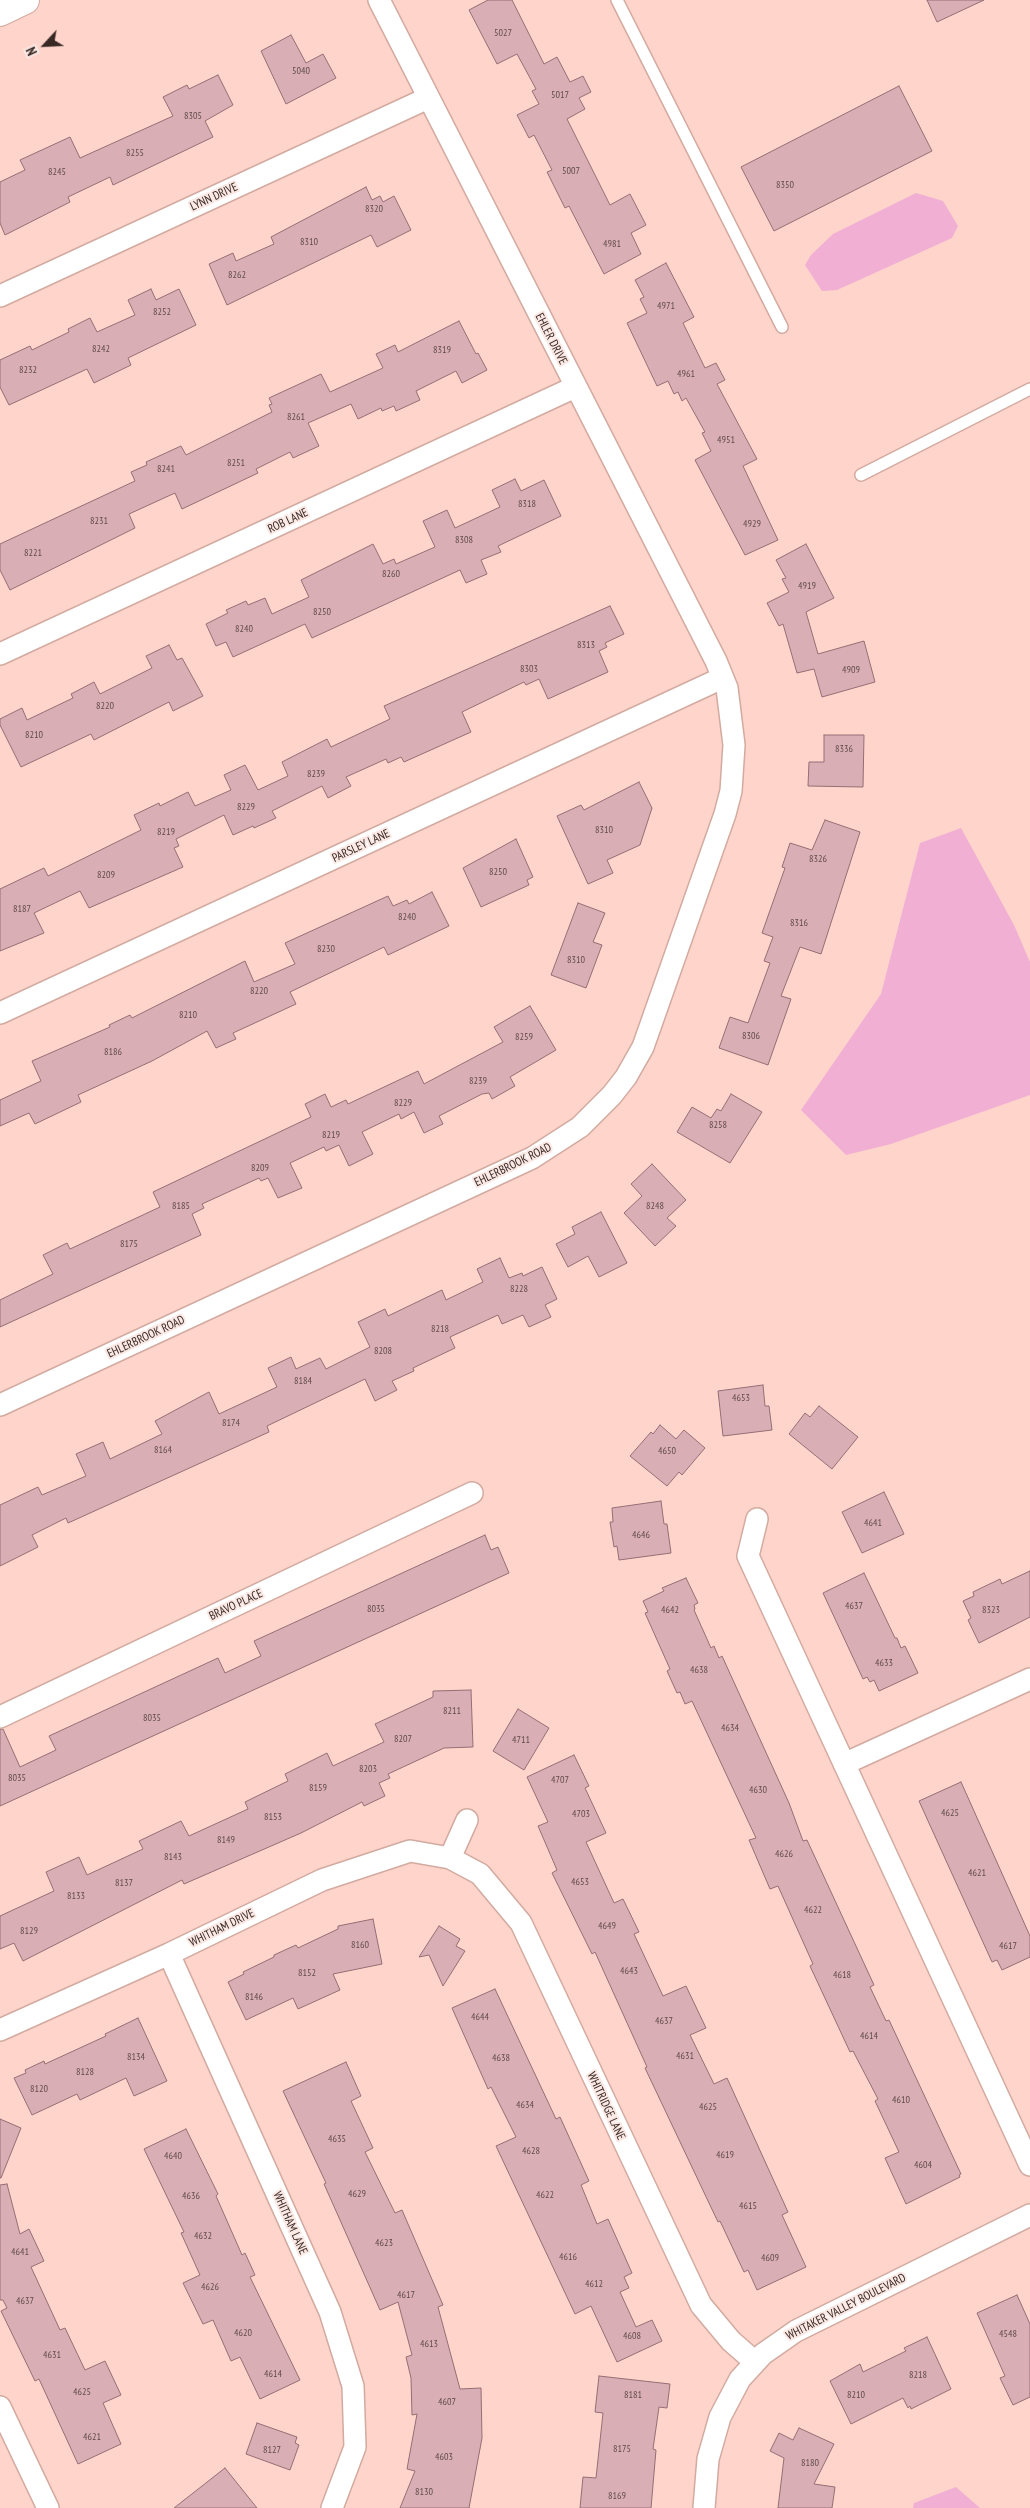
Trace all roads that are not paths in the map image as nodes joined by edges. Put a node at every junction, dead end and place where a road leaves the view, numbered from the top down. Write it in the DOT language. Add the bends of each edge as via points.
graph roads {
  1 [pos="26,0"];
  2 [pos="379,0"];
  3 [pos="617,0"];
  4 [pos="0,12"];
  5 [pos="428,98"];
  6 [pos="0,296"];
  7 [pos="782,327"];
  8 [pos="575,387"];
  9 [pos="1030,389"];
  10 [pos="861,475"];
  11 [pos="0,654"];
  12 [pos="722,678"];
  13 [pos="0,1013"];
  14 [pos="0,1405"];
  15 [pos="472,1493"];
  16 [pos="757,1519"];
  17 [pos="1030,1679"];
  18 [pos="0,1717"];
  19 [pos="844,1764"];
  20 [pos="467,1820"];
  21 [pos="450,1858"];
  22 [pos="168,1954"];
  23 [pos="0,2030"];
  24 [pos="1030,2165"];
  25 [pos="1030,2216"];
  26 [pos="755,2362"];
  27 [pos="0,2407"];
  28 [pos="334,2506"];
  29 [pos="48,2508"];
  30 [pos="704,2508"];
  1 -- 4 [label="main road"];
  2 -- 5 [label="street, EHLER DRIVE"];
  3 -- 7 [label="lane"];
  5 -- 6 [label="street, LYNN DRIVE"];
  5 -- 8 [label="street, EHLER DRIVE"];
  8 -- 11 [label="street, ROB LANE"];
  8 -- 12 [label="street, EHLER DRIVE" via="709,645"];
  9 -- 10 [label="lane"];
  12 -- 13 [label="street, PARSLEY LANE"];
  12 -- 14 [label="street, EHLERBROOK ROAD" via="734,745 731,791 725,814 643,1047 626,1077 589,1120 532,1158"];
  15 -- 18 [label="street, BRAVO PLACE"];
  16 -- 19 [label="street" via="748,1556"];
  17 -- 19 [label="street"];
  19 -- 24 [label="street"];
  20 -- 21 [label="street"];
  21 -- 22 [label="street, WHITHAM DRIVE" via="410,1851 357,1868 322,1880"];
  21 -- 26 [label="street, WHITRIDGE LANE" via="480,1874 520,1923 700,2304"];
  22 -- 23 [label="street, WHITHAM DRIVE"];
  22 -- 28 [label="street, WHITHAM LANE" via="330,2312 353,2386 355,2447"];
  25 -- 26 [label="street, WHITAKER VALLEY BOULEVARD" via="796,2331"];
  26 -- 30 [label="street, WHITAKER VALLEY BOULEVARD" via="734,2388 716,2427 708,2459"];
  27 -- 29 [label="street"];
}
